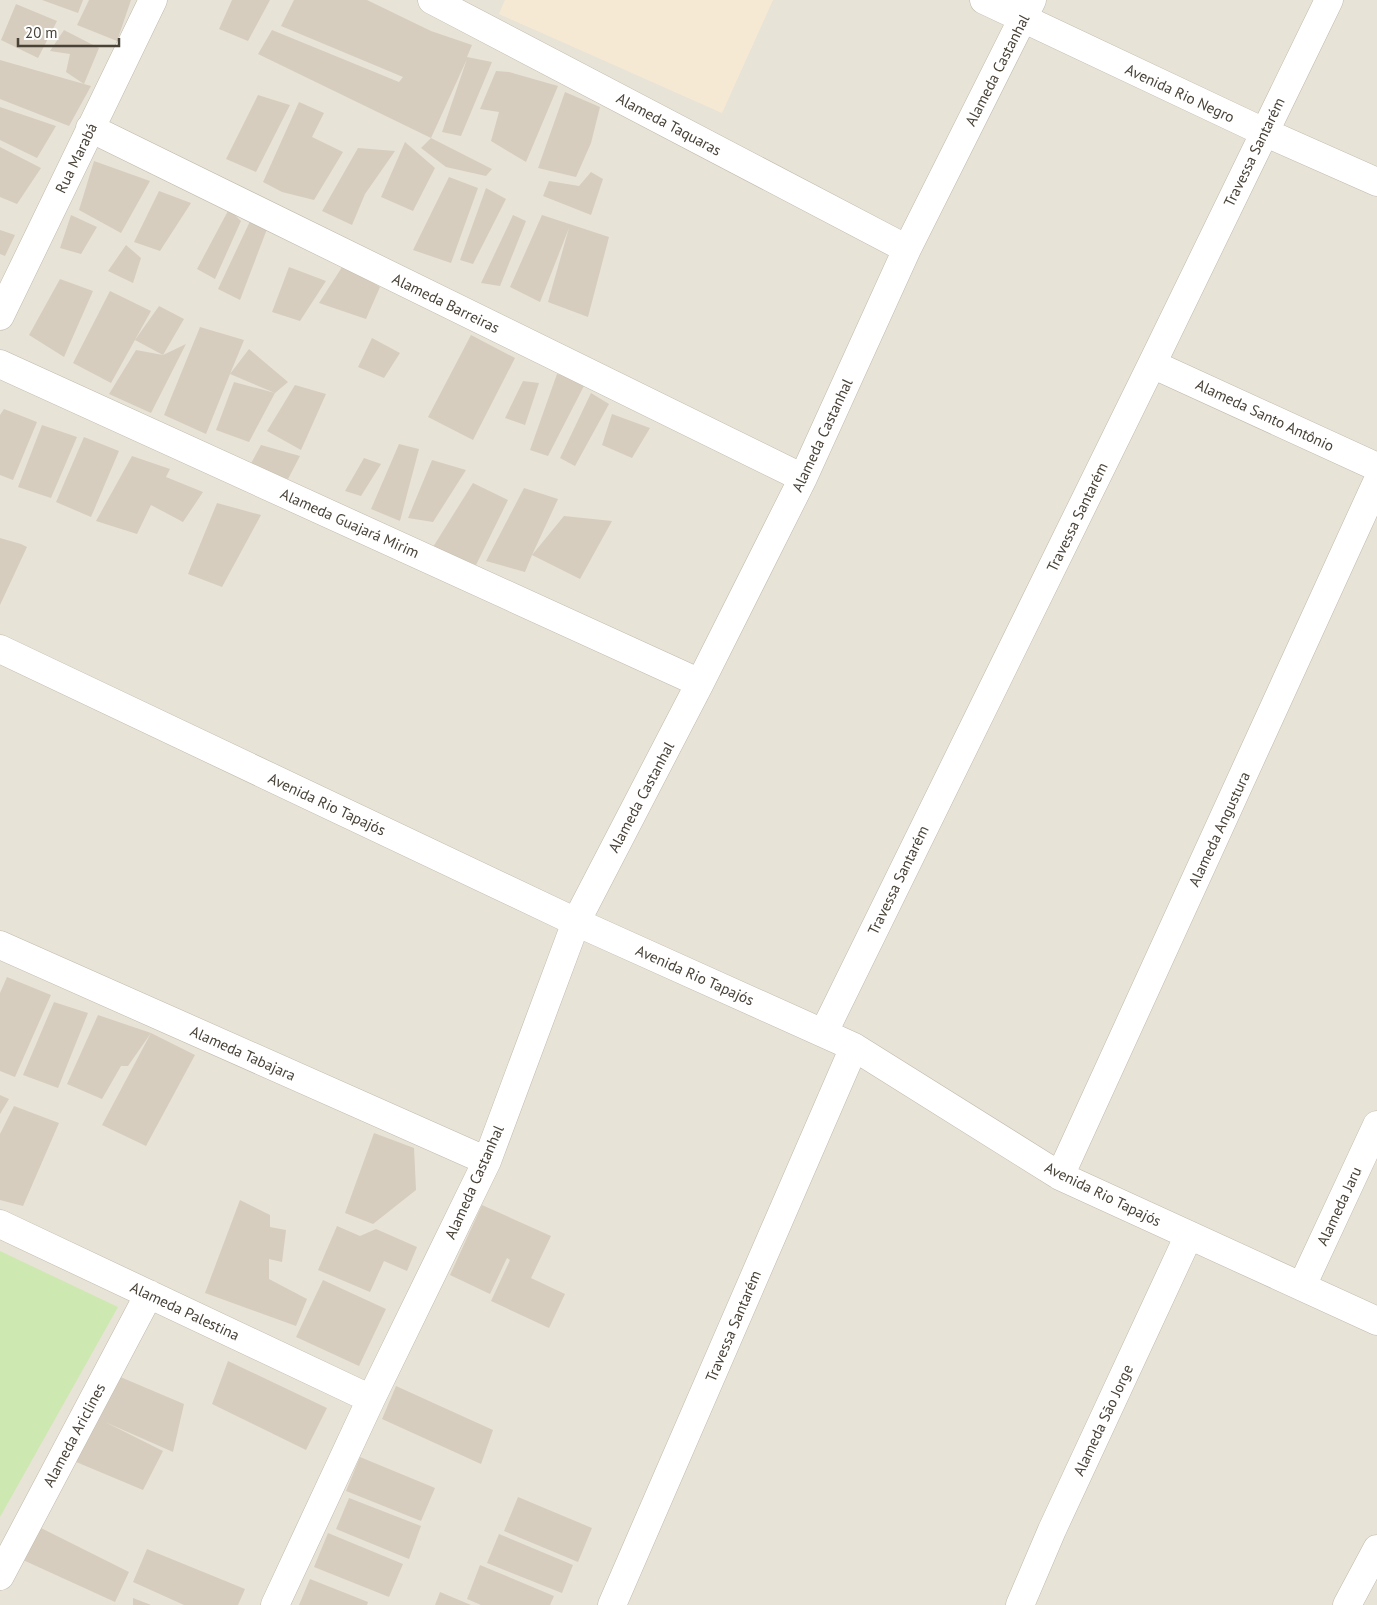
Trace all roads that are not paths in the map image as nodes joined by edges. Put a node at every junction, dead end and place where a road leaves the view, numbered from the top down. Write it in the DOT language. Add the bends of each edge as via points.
graph roads {
  1 [pos="153,0"];
  2 [pos="432,0"];
  3 [pos="984,0"];
  4 [pos="1329,0"];
  5 [pos="1028,10"];
  6 [pos="90,128"];
  7 [pos="1264,132"];
  8 [pos="1377,182"];
  9 [pos="907,249"];
  10 [pos="0,316"];
  11 [pos="0,364"];
  12 [pos="1152,364"];
  13 [pos="1377,467"];
  14 [pos="803,478"];
  15 [pos="1377,482"];
  16 [pos="0,649"];
  17 [pos="700,683"];
  18 [pos="576,922"];
  19 [pos="0,945"];
  20 [pos="824,1032"];
  21 [pos="854,1047"];
  22 [pos="1377,1125"];
  23 [pos="487,1161"];
  24 [pos="1060,1176"];
  25 [pos="0,1224"];
  26 [pos="1189,1235"];
  27 [pos="1302,1286"];
  28 [pos="148,1294"];
  29 [pos="1377,1321"];
  30 [pos="370,1398"];
  31 [pos="1377,1549"];
  32 [pos="0,1576"];
  33 [pos="275,1605"];
  34 [pos="612,1605"];
  35 [pos="1020,1605"];
  36 [pos="1347,1605"];
  1 -- 6 [label="street, Rua Marabá"];
  2 -- 9 [label="street, Alameda Taquaras"];
  3 -- 5 [label="street, Avenida Rio Negro"];
  4 -- 7 [label="street, Travessa Santarém"];
  5 -- 7 [label="street, Avenida Rio Negro"];
  5 -- 9 [label="street, Alameda Castanhal"];
  6 -- 10 [label="street, Rua Marabá"];
  6 -- 14 [label="street, Alameda Barreiras"];
  7 -- 8 [label="street, Avenida Rio Negro"];
  7 -- 12 [label="street, Travessa Santarém"];
  9 -- 14 [label="street, Alameda Castanhal"];
  11 -- 17 [label="street, Alameda Guajará Mirim"];
  12 -- 13 [label="street, Alameda Santo Antônio"];
  12 -- 20 [label="street, Travessa Santarém"];
  14 -- 17 [label="street, Alameda Castanhal"];
  15 -- 24 [label="street, Alameda Angustura"];
  16 -- 18 [label="street, Avenida Rio Tapajós"];
  17 -- 18 [label="street, Alameda Castanhal"];
  18 -- 20 [label="street, Avenida Rio Tapajós"];
  18 -- 23 [label="street, Alameda Castanhal"];
  19 -- 23 [label="street, Alameda Tabajara"];
  20 -- 21 [label="street, Avenida Rio Tapajós"];
  21 -- 24 [label="street, Avenida Rio Tapajós"];
  21 -- 34 [label="street, Travessa Santarém"];
  22 -- 27 [label="street, Alameda Jaru"];
  23 -- 30 [label="street, Alameda Castanhal"];
  24 -- 26 [label="street, Avenida Rio Tapajós"];
  25 -- 28 [label="street, Alameda Palestina"];
  26 -- 27 [label="street, Avenida Rio Tapajós"];
  26 -- 35 [label="street, Alameda São Jorge"];
  27 -- 29 [label="street, Avenida Rio Tapajós"];
  28 -- 30 [label="street, Alameda Palestina"];
  28 -- 32 [label="street, Alameda Ariclines"];
  30 -- 33 [label="street, Alameda Castanhal"];
  31 -- 36 [label="street"];
}
